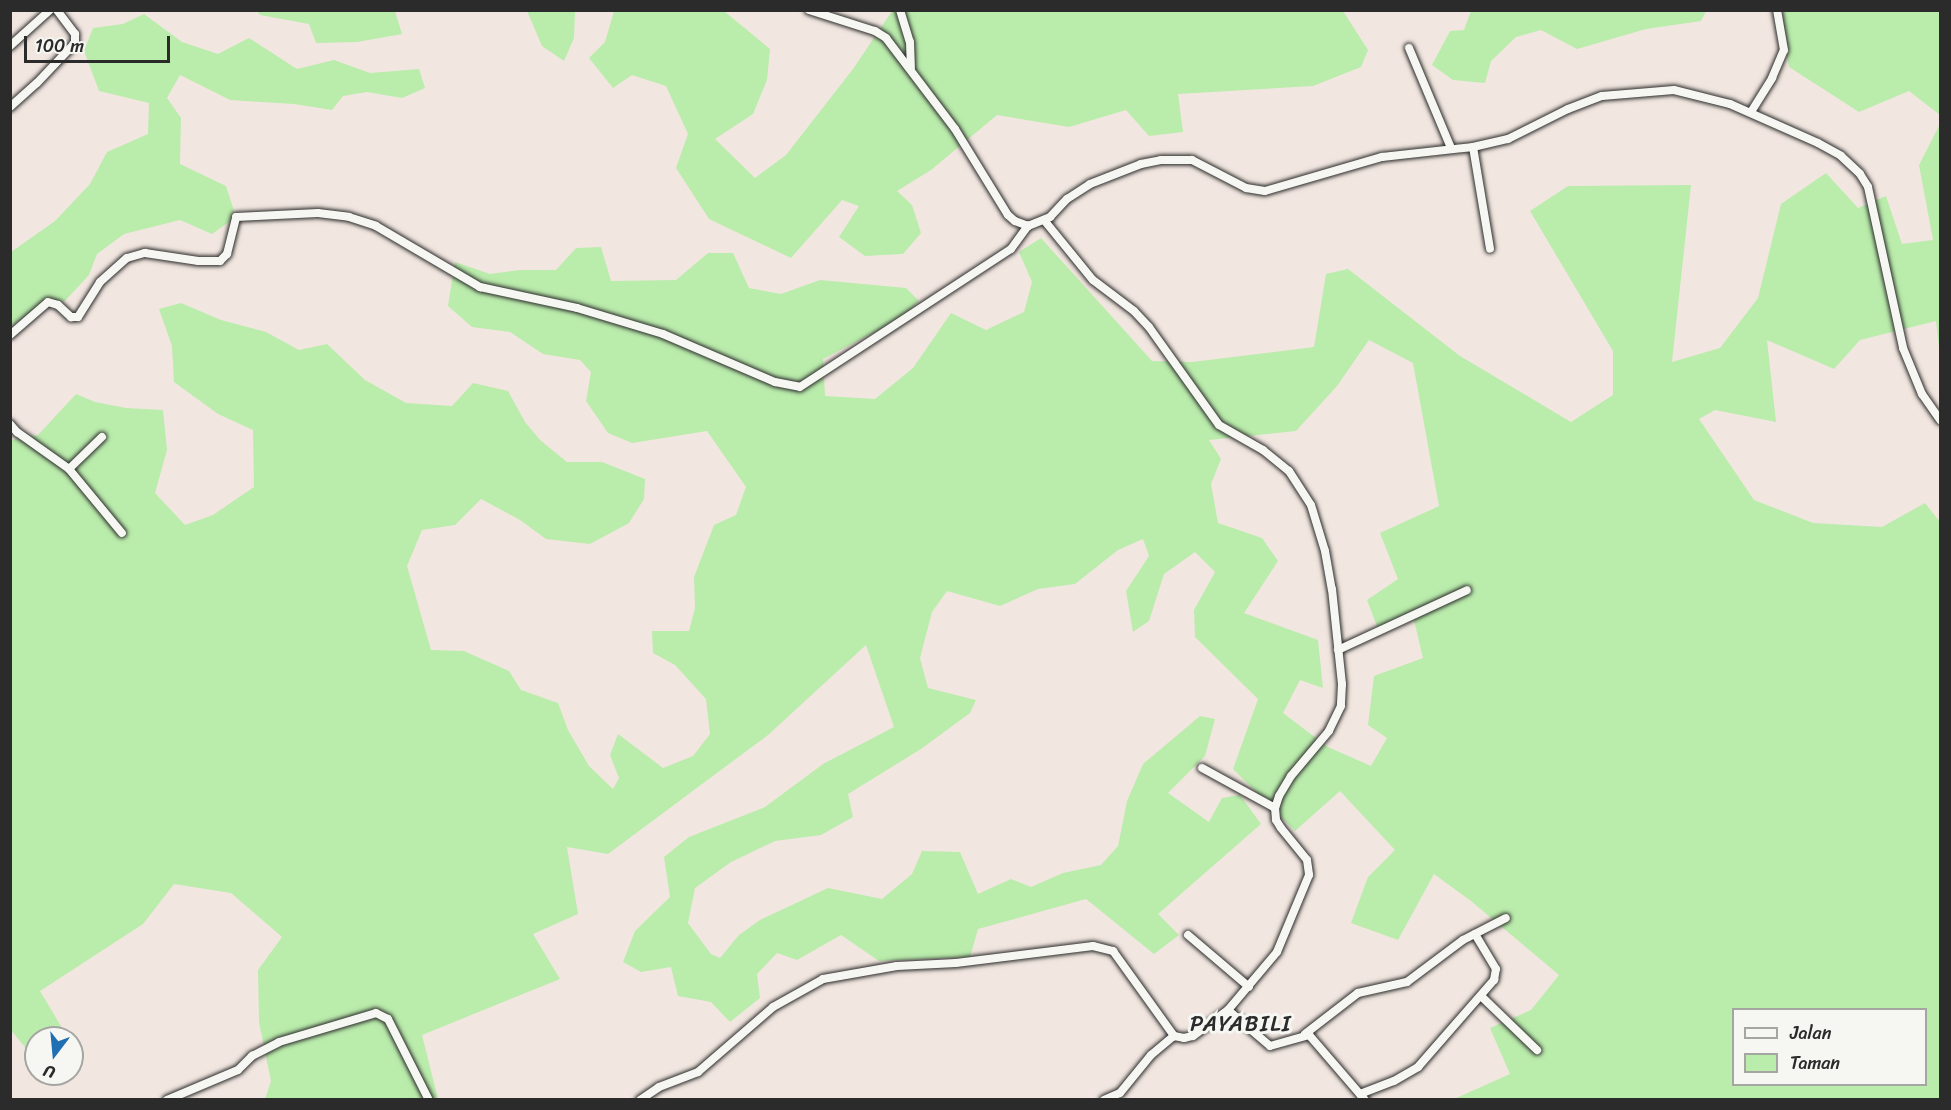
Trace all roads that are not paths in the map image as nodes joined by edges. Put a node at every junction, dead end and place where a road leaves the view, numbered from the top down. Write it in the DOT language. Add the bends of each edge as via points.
graph roads {
  1 [pos="50,10"];
  2 [pos="57,10"];
  3 [pos="809,10"];
  4 [pos="900,10"];
  5 [pos="1777,10"];
  6 [pos="10,46"];
  7 [pos="1409,48"];
  8 [pos="911,68"];
  9 [pos="10,107"];
  10 [pos="1751,112"];
  11 [pos="1473,147"];
  12 [pos="1451,148"];
  13 [pos="1044,220"];
  14 [pos="1028,226"];
  15 [pos="1490,249"];
  16 [pos="10,335"];
  17 [pos="1941,420"];
  18 [pos="10,424"];
  19 [pos="102,437"];
  20 [pos="69,469"];
  21 [pos="122,533"];
  22 [pos="1467,590"];
  23 [pos="1338,650"];
  24 [pos="1202,768"];
  25 [pos="1275,808"];
  26 [pos="1506,918"];
  27 [pos="1475,934"];
  28 [pos="1188,935"];
  29 [pos="1249,987"];
  30 [pos="1481,996"];
  31 [pos="1228,1010"];
  32 [pos="1305,1034"];
  33 [pos="1174,1036"];
  34 [pos="1538,1050"];
  35 [pos="1363,1097"];
  36 [pos="173,1098"];
  37 [pos="1115,1098"];
  38 [pos="429,1100"];
  39 [pos="640,1100"];
  40 [pos="1104,1100"];
  1 -- 6 [label="street"];
  2 -- 9 [label="street" via="75,34 75,43"];
  3 -- 8 [label="street" via="881,33"];
  4 -- 8 [label="street" via="910,42"];
  5 -- 10 [label="street" via="1784,50"];
  7 -- 12 [label="street"];
  8 -- 14 [label="street" via="955,129 1008,215"];
  10 -- 11 [label="street" via="1683,91 1620,93 1582,102 1508,139"];
  10 -- 17 [label="street" via="1841,156 1864,180 1903,348 1922,394"];
  11 -- 12 [label="street"];
  11 -- 15 [label="street"];
  12 -- 13 [label="street" via="1382,157 1257,191 1203,164 1161,160 1090,184"];
  13 -- 14 [label="street"];
  13 -- 23 [label="street" via="1093,280 1149,327 1213,419 1277,460 1299,485 1311,505 1325,551"];
  14 -- 16 [label="street" via="1011,249 800,387 776,382 663,334 577,308 480,287 376,226 318,213 236,217 227,254 220,261 152,253 127,258 100,282 78,317 71,317 48,302"];
  18 -- 20 [label="street"];
  19 -- 20 [label="street"];
  20 -- 21 [label="street"];
  22 -- 23 [label="street"];
  23 -- 25 [label="street" via="1342,696 1337,716 1291,776"];
  24 -- 25 [label="street"];
  25 -- 29 [label="street" via="1281,828 1307,860 1309,875 1281,945"];
  26 -- 27 [label="street"];
  27 -- 30 [label="street" via="1496,969 1494,980"];
  27 -- 32 [label="street" via="1407,982 1358,993"];
  28 -- 29 [label="street"];
  29 -- 31 [label="street"];
  30 -- 34 [label="street"];
  30 -- 35 [label="street" via="1418,1067"];
  31 -- 32 [label="street" via="1269,1046"];
  31 -- 33 [label="street" via="1193,1036"];
  32 -- 35 [label="street" via="1313,1037"];
  33 -- 37 [label="street" via="1151,1055"];
  33 -- 39 [label="street" via="1113,951 1104,947 897,966 823,979 746,1029 698,1072 659,1087"];
  36 -- 38 [label="street" via="238,1070 252,1056 279,1042 376,1014 388,1019"];
  37 -- 40 [label="street"];
}
